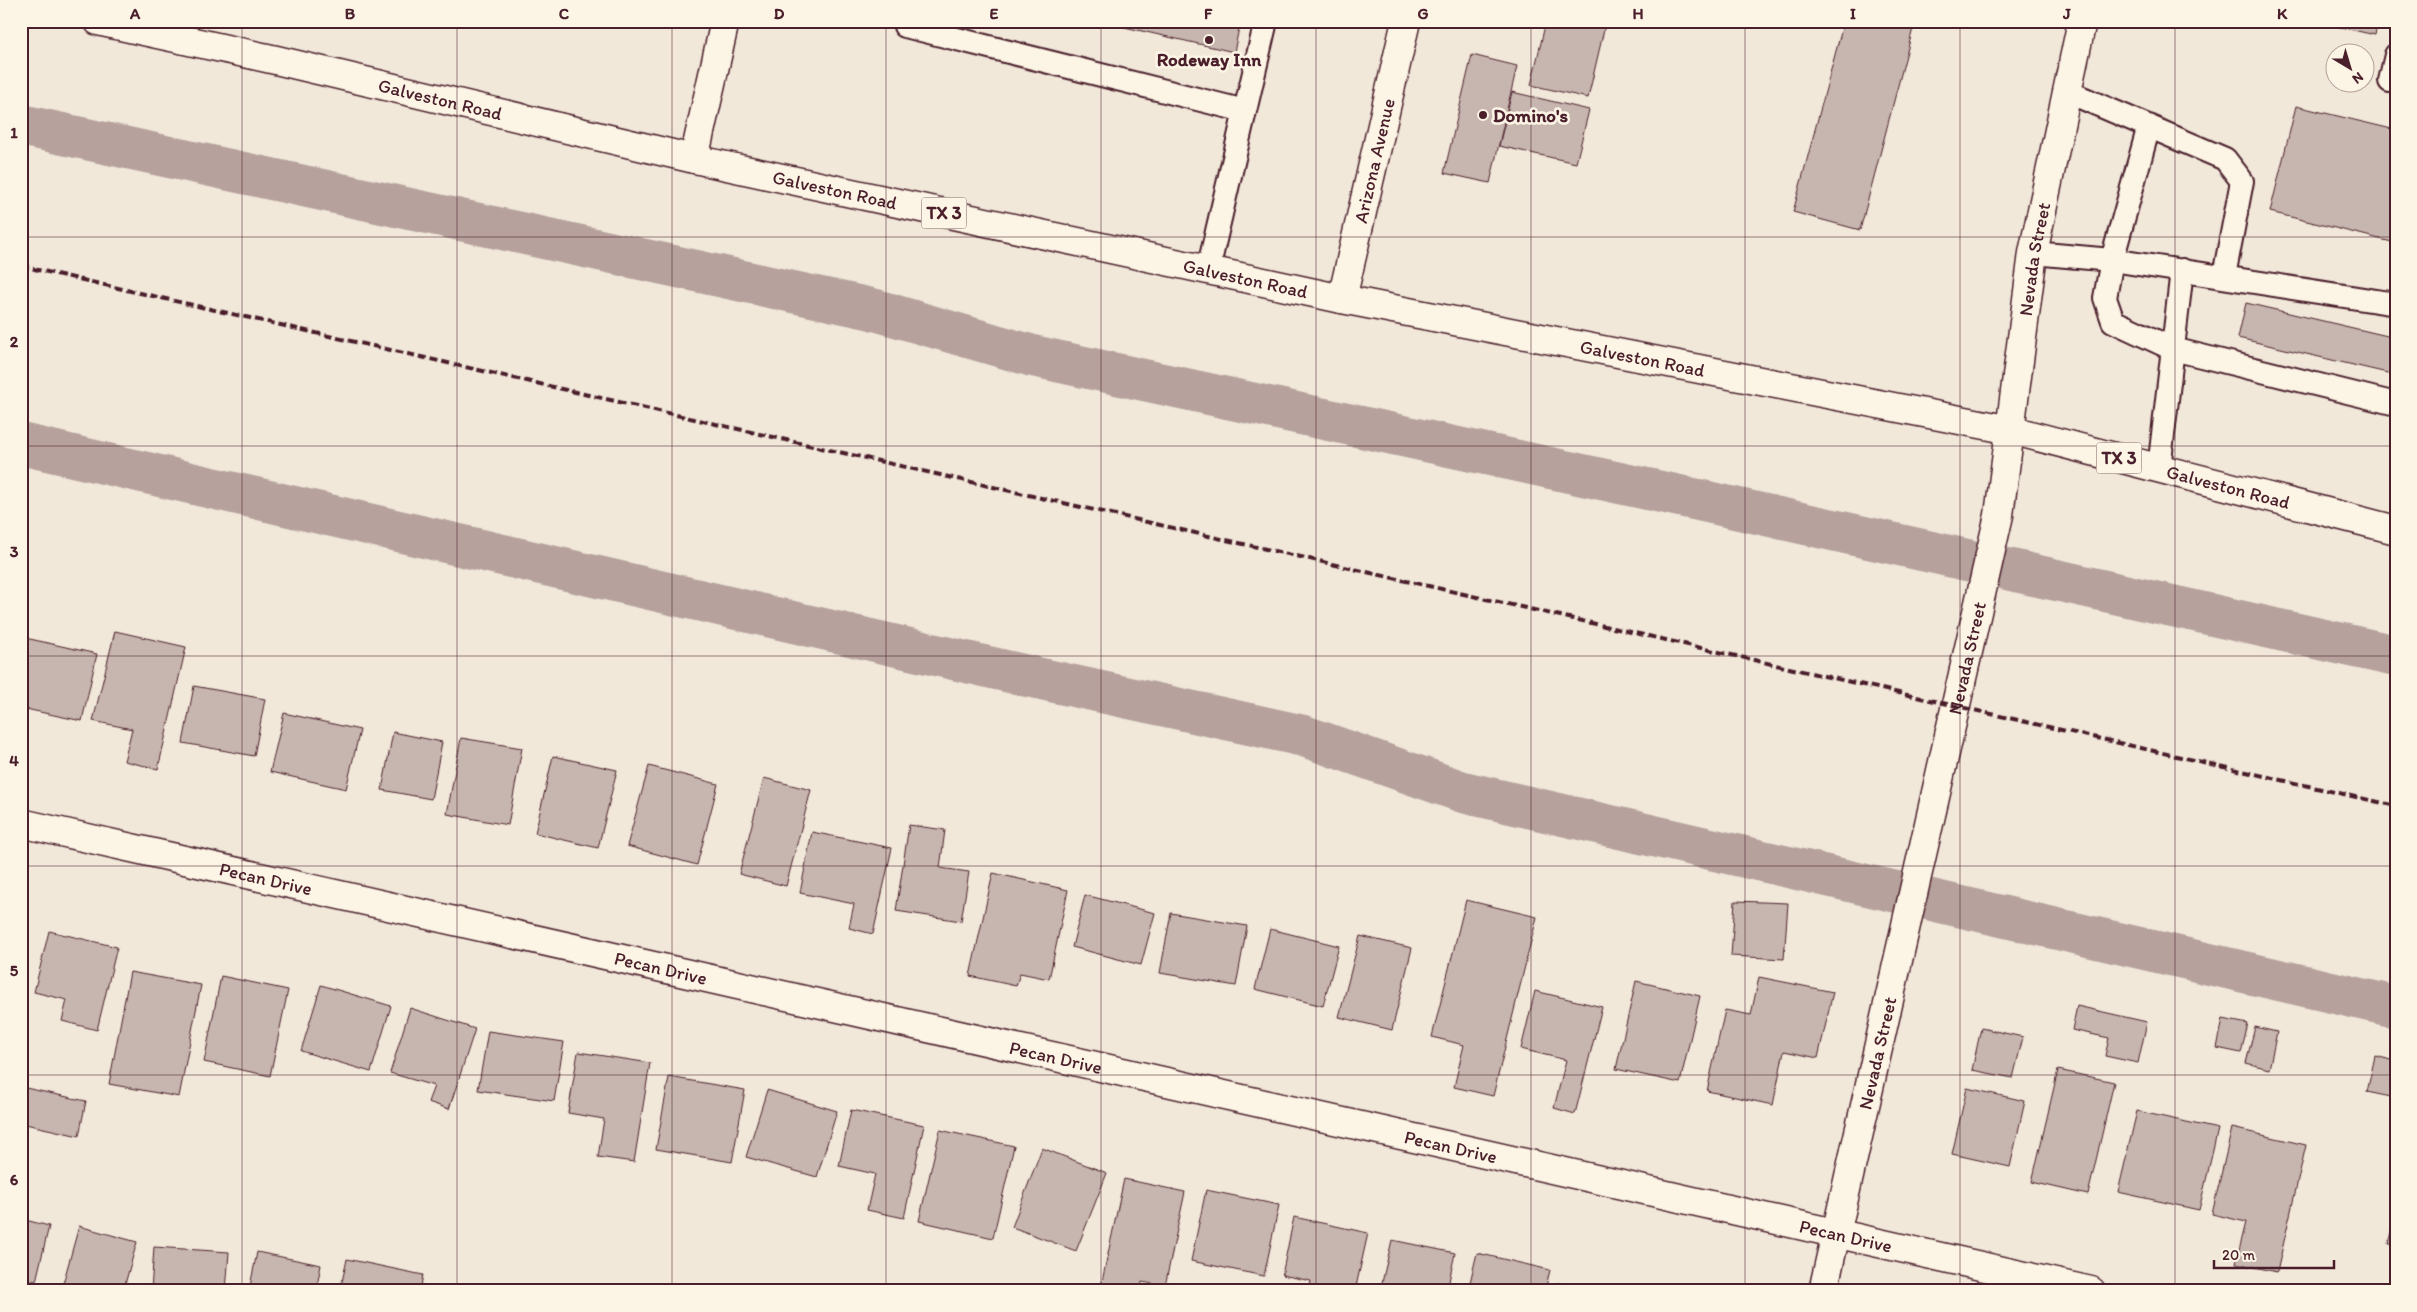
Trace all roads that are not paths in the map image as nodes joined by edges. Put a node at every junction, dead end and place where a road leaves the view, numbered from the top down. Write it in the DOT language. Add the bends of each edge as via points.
graph roads {
  1 [pos="98,21"];
  2 [pos="725,21"];
  3 [pos="906,21"];
  4 [pos="1266,21"];
  5 [pos="1406,21"];
  6 [pos="2080,22"];
  7 [pos="2396,54"];
  8 [pos="2390,81"];
  9 [pos="2066,91"];
  10 [pos="1245,112"];
  11 [pos="2149,126"];
  12 [pos="694,159"];
  13 [pos="2033,253"];
  14 [pos="2112,260"];
  15 [pos="1208,270"];
  16 [pos="2182,270"];
  17 [pos="2224,276"];
  18 [pos="1342,299"];
  19 [pos="2396,304"];
  20 [pos="2173,349"];
  21 [pos="2396,404"];
  22 [pos="2011,430"];
  23 [pos="2159,469"];
  24 [pos="2396,530"];
  25 [pos="21,823"];
  26 [pos="1836,1234"];
  27 [pos="1823,1291"];
  28 [pos="2091,1291"];
  1 -- 12 [label="street, Galveston Road / TX 3"];
  2 -- 12 [label="street"];
  3 -- 10 [label="lane" via="905,26"];
  4 -- 10 [label="lane"];
  5 -- 18 [label="street, Arizona Avenue"];
  6 -- 9 [label="street, Nevada Street"];
  7 -- 8 [label="lane"];
  9 -- 11 [label="lane"];
  9 -- 13 [label="street, Nevada Street"];
  10 -- 15 [label="lane"];
  11 -- 14 [label="lane"];
  11 -- 17 [label="lane" via="2225,159 2242,181"];
  12 -- 15 [label="street, Galveston Road / TX 3"];
  13 -- 14 [label="lane"];
  13 -- 22 [label="street, Nevada Street"];
  14 -- 16 [label="lane"];
  14 -- 20 [label="lane" via="2105,298 2113,321"];
  15 -- 18 [label="street, Galveston Road / TX 3"];
  16 -- 17 [label="lane"];
  16 -- 20 [label="lane"];
  17 -- 19 [label="lane"];
  18 -- 22 [label="street, Galveston Road / TX 3"];
  20 -- 21 [label="lane"];
  20 -- 23 [label="lane"];
  22 -- 23 [label="street, Galveston Road / TX 3"];
  22 -- 26 [label="street, Nevada Street" via="1999,516"];
  23 -- 24 [label="street, Galveston Road / TX 3"];
  25 -- 26 [label="street, Pecan Drive"];
  26 -- 27 [label="street, Nevada Street"];
  26 -- 28 [label="street, Pecan Drive"];
}
